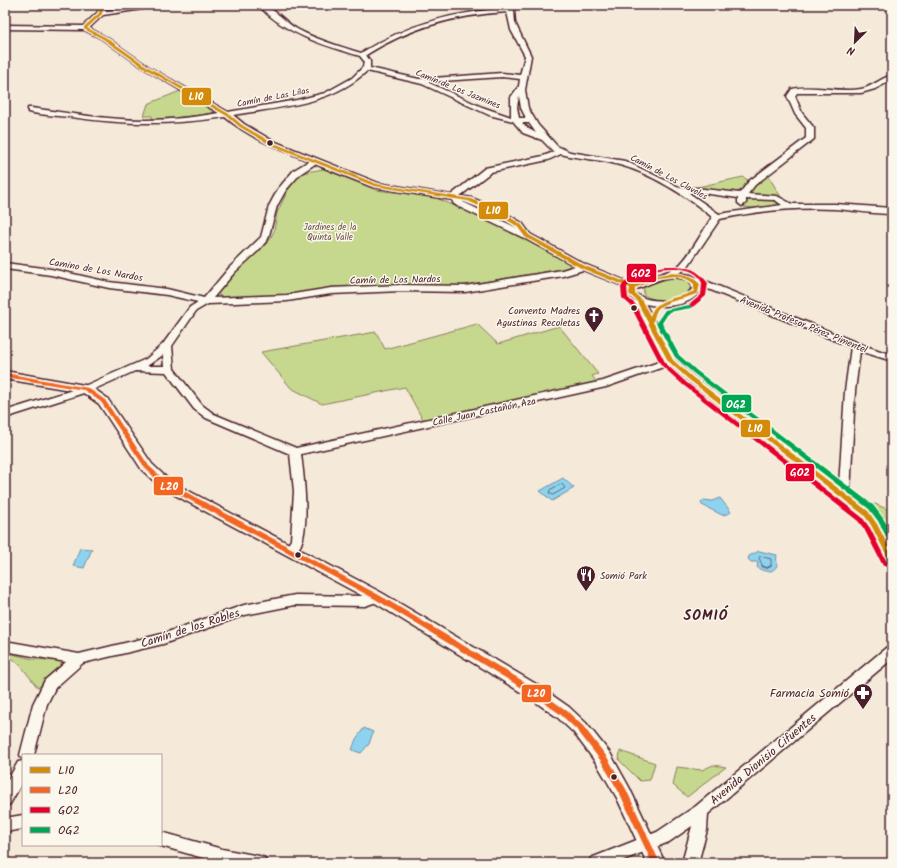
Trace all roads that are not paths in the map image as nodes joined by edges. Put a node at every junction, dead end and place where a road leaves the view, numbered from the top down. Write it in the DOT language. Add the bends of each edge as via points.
graph roads {
  1 [pos="102,5"];
  2 [pos="166,5"];
  3 [pos="261,5"];
  4 [pos="511,8"];
  5 [pos="100,13"];
  6 [pos="5,27"];
  7 [pos="85,28"];
  8 [pos="362,55"];
  9 [pos="366,69"];
  10 [pos="523,76"];
  11 [pos="892,77"];
  12 [pos="416,80"];
  13 [pos="522,86"];
  14 [pos="32,110"];
  15 [pos="228,115"];
  16 [pos="516,121"];
  17 [pos="530,121"];
  18 [pos="546,140"];
  19 [pos="560,152"];
  20 [pos="314,161"];
  21 [pos="678,191"];
  22 [pos="742,196"];
  23 [pos="452,197"];
  24 [pos="789,206"];
  25 [pos="743,211"];
  26 [pos="892,211"];
  27 [pos="716,217"];
  28 [pos="5,266"];
  29 [pos="584,267"];
  30 [pos="683,267"];
  31 [pos="667,275"];
  32 [pos="691,279"];
  33 [pos="633,287"];
  34 [pos="716,289"];
  35 [pos="693,296"];
  36 [pos="638,299"];
  37 [pos="206,300"];
  38 [pos="660,304"];
  39 [pos="650,323"];
  40 [pos="167,346"];
  41 [pos="856,346"];
  42 [pos="892,358"];
  43 [pos="671,361"];
  44 [pos="168,369"];
  45 [pos="128,371"];
  46 [pos="5,376"];
  47 [pos="86,389"];
  48 [pos="5,415"];
  49 [pos="295,452"];
  50 [pos="844,496"];
  51 [pos="290,550"];
  52 [pos="892,560"];
  53 [pos="377,598"];
  54 [pos="5,646"];
  55 [pos="892,651"];
  56 [pos="79,659"];
  57 [pos="27,754"];
  58 [pos="22,769"];
  59 [pos="5,799"];
  60 [pos="701,811"];
  61 [pos="22,822"];
  62 [pos="5,825"];
  63 [pos="162,840"];
  64 [pos="647,844"];
  65 [pos="259,863"];
  66 [pos="598,863"];
  67 [pos="656,863"];
  68 [pos="690,863"];
  1 -- 5 [label="street"];
  2 -- 5 [label="street"];
  3 -- 8 [label="street" via="294,30 319,42"];
  4 -- 8 [label="street" via="442,18 376,45"];
  4 -- 10 [label="street" via="510,21 528,56"];
  5 -- 7 [label="street"];
  6 -- 7 [label="street"];
  7 -- 15 [label="street"];
  8 -- 9 [label="street" via="367,59"];
  9 -- 12 [label="street, Camín de Los Jazmines"];
  9 -- 15 [label="street, Camín de Las Lilas" via="328,93 307,101"];
  10 -- 12 [label="street"];
  10 -- 13 [label="street"];
  11 -- 22 [label="street" via="872,88 860,91 795,91 791,96 811,131 810,139 752,183"];
  12 -- 16 [label="street, Camín de Los Jazmines" via="450,94 470,106"];
  13 -- 16 [label="street" via="514,98"];
  13 -- 17 [label="street" via="522,103"];
  14 -- 15 [label="street, Camín de Las Lilas" via="146,122"];
  15 -- 20 [label="street" via="270,143"];
  16 -- 17 [label="street, Camín de Los Jazmines"];
  16 -- 18 [label="street" via="526,131"];
  17 -- 18 [label="street"];
  18 -- 19 [label="street"];
  19 -- 21 [label="street, Camín de Los Claveles" via="621,163"];
  19 -- 23 [label="street" via="545,158 488,170"];
  20 -- 23 [label="street" via="376,185"];
  20 -- 37 [label="street" via="296,172 282,189 273,206 265,237"];
  21 -- 22 [label="street" via="695,190"];
  21 -- 27 [label="street, Camín de Los Claveles" via="706,207"];
  22 -- 24 [label="street" via="777,198"];
  22 -- 25 [label="street"];
  23 -- 29 [label="street" via="460,204"];
  24 -- 25 [label="street"];
  24 -- 26 [label="street"];
  25 -- 27 [label="street"];
  27 -- 30 [label="street"];
  28 -- 37 [label="street, Camino de Los Nardos"];
  29 -- 33 [label="street"];
  29 -- 37 [label="street, Camín de Los Nardos" via="563,273 465,289 401,288 331,291 287,298 241,301"];
  30 -- 31 [label="street"];
  30 -- 32 [label="street" via="684,273"];
  31 -- 32 [label="street, Avenida Profesor Pérez Pimentel"];
  31 -- 33 [label="street"];
  32 -- 34 [label="street, Avenida Profesor Pérez Pimentel"];
  32 -- 35 [label="street" via="698,287"];
  33 -- 36 [label="street" via="632,292"];
  34 -- 35 [label="street" via="710,294"];
  34 -- 41 [label="street, Avenida Profesor Pérez Pimentel"];
  35 -- 38 [label="street"];
  36 -- 38 [label="street"];
  36 -- 39 [label="street"];
  37 -- 40 [label="street" via="193,309"];
  38 -- 39 [label="street"];
  39 -- 43 [label="street"];
  40 -- 44 [label="street"];
  40 -- 45 [label="street" via="150,361"];
  41 -- 42 [label="street, Avenida Profesor Pérez Pimentel"];
  41 -- 50 [label="street" via="850,392"];
  43 -- 49 [label="street, Calle Juan Castañón Aza" via="606,384"];
  43 -- 50 [label="street"];
  44 -- 45 [label="street" via="145,368"];
  44 -- 49 [label="street" via="198,407 210,416"];
  45 -- 47 [label="street"];
  46 -- 47 [label="street"];
  47 -- 48 [label="street"];
  47 -- 51 [label="street" via="103,401 147,467 165,484"];
  49 -- 51 [label="street" via="300,491 297,541"];
  50 -- 52 [label="street" via="866,513"];
  51 -- 53 [label="street"];
  53 -- 56 [label="street, Camín de los Robles" via="365,601 295,600 244,610 163,639"];
  53 -- 64 [label="street" via="530,689 580,727 606,761"];
  54 -- 56 [label="street, Camín de los Robles"];
  55 -- 60 [label="street, Avenida Dionisio Cifuentes"];
  56 -- 57 [label="street" via="50,684 40,704"];
  58 -- 59 [label="street"];
  60 -- 64 [label="street, Avenida Dionisio Cifuentes" via="663,837"];
  60 -- 68 [label="street"];
  61 -- 62 [label="street"];
  63 -- 65 [label="street"];
  64 -- 66 [label="street, Avenida Dionisio Cifuentes"];
  64 -- 67 [label="street"];
}
